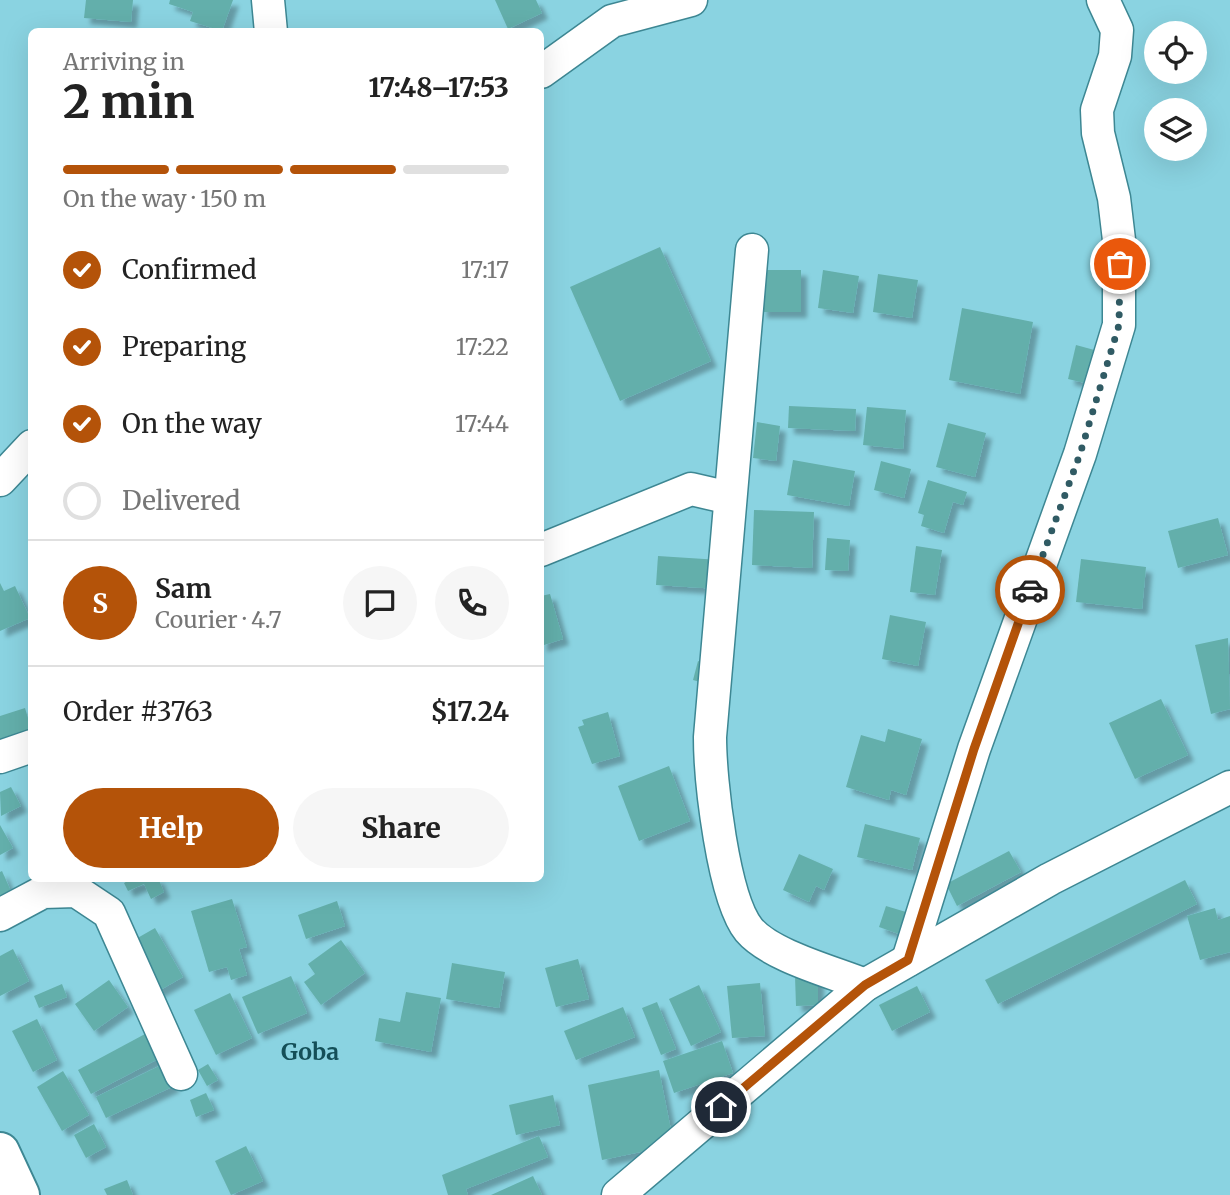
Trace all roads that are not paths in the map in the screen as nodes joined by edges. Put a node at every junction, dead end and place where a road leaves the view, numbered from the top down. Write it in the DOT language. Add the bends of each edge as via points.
graph roads {
  1 [pos="268,0"];
  2 [pos="691,0"];
  3 [pos="1103,0"];
  4 [pos="617,10"];
  5 [pos="271,28"];
  6 [pos="544,70"];
  7 [pos="752,250"];
  8 [pos="28,450"];
  9 [pos="0,480"];
  10 [pos="730,498"];
  11 [pos="549,543"];
  12 [pos="28,747"];
  13 [pos="0,757"];
  14 [pos="1230,787"];
  15 [pos="0,915"];
  16 [pos="908,960"];
  17 [pos="865,985"];
  18 [pos="181,1074"];
  19 [pos="0,1152"];
  20 [pos="20,1195"];
  21 [pos="618,1195"];
  1 -- 5 [label="street"];
  2 -- 4 [label="street"];
  3 -- 16 [label="street" via="1117,30 1115,56 1097,110 1119,240 1119,325 1080,454 974,749"];
  4 -- 6 [label="street"];
  7 -- 10 [label="street"];
  8 -- 9 [label="street"];
  10 -- 11 [label="street" via="691,489"];
  10 -- 17 [label="street" via="710,779 737,904 749,929 767,944"];
  12 -- 13 [label="street"];
  14 -- 16 [label="street" via="1050,879"];
  15 -- 18 [label="street" via="43,892 76,891 109,913"];
  16 -- 17 [label="street"];
  17 -- 21 [label="street"];
  19 -- 20 [label="street"];
}
